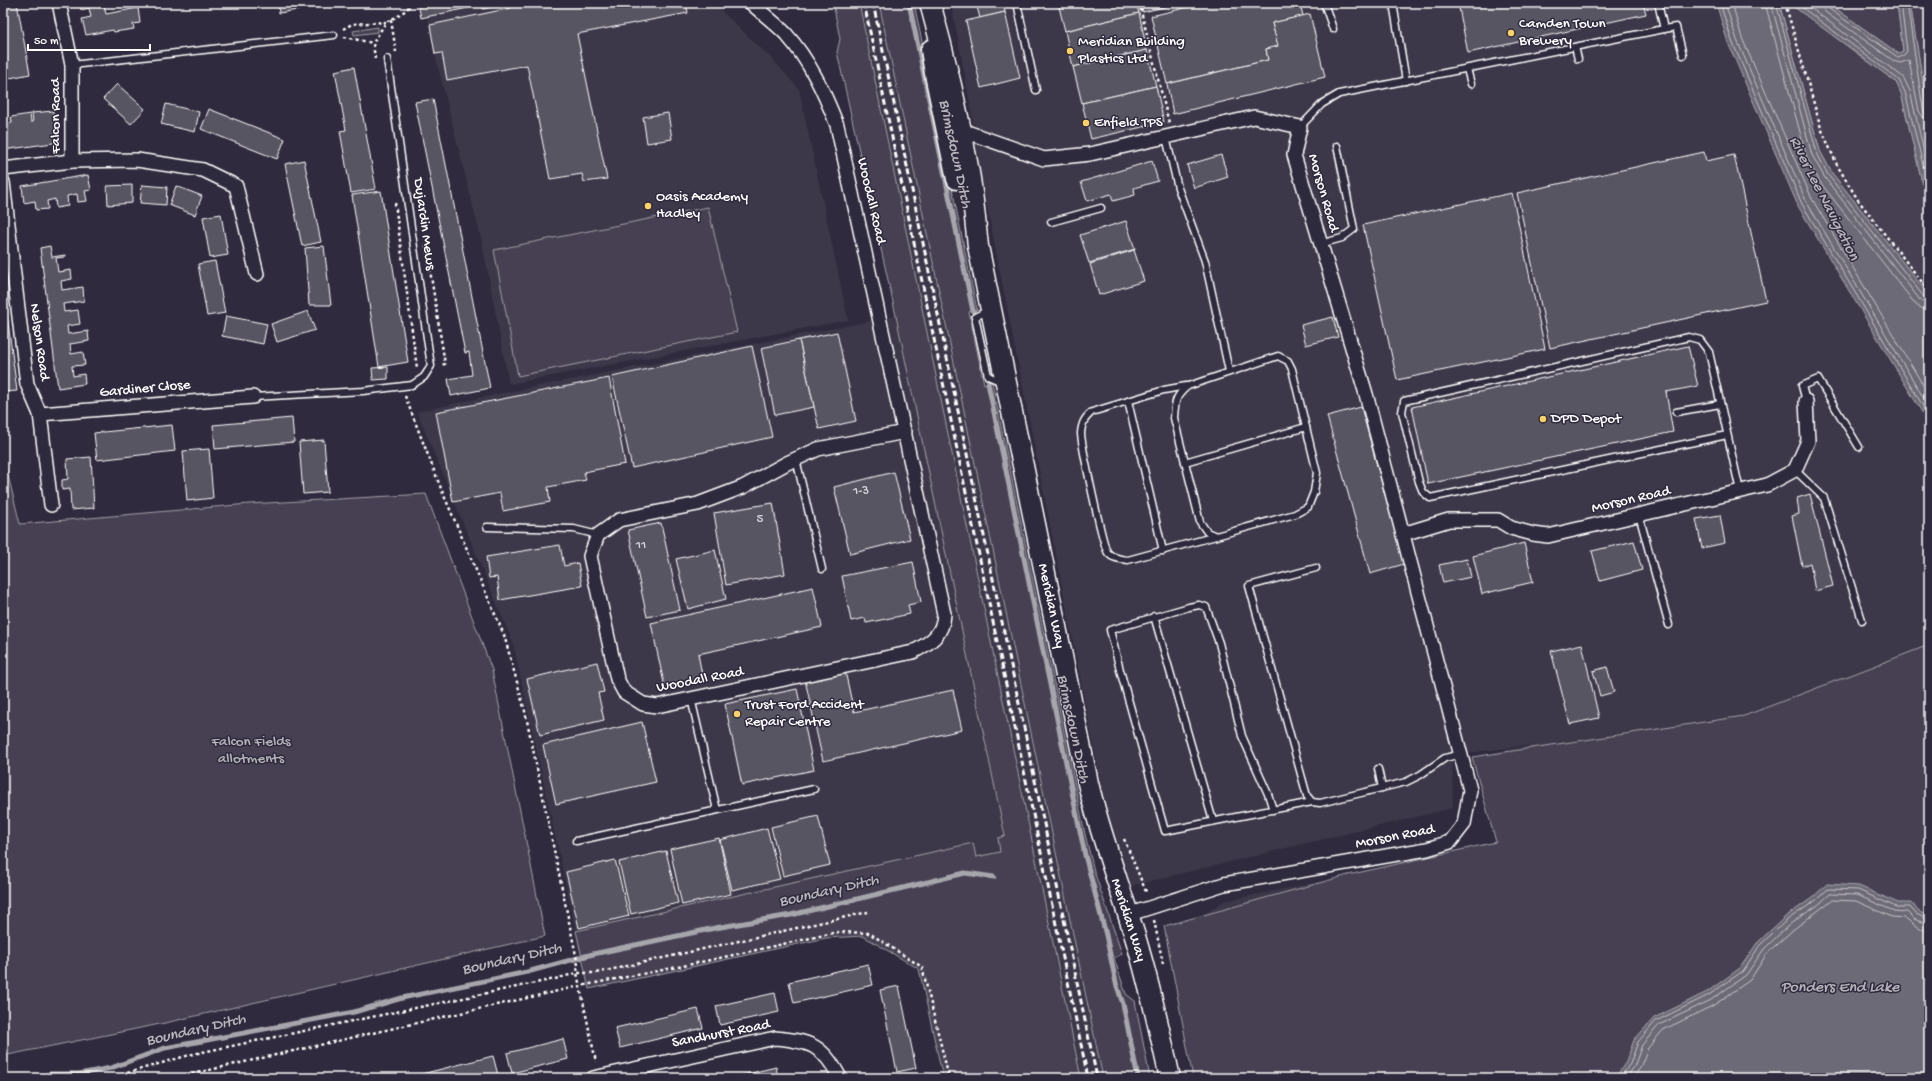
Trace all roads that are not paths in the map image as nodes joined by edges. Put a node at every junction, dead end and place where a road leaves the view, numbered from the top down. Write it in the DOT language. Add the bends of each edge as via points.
graph roads {
  1 [pos="59,3"];
  2 [pos="751,3"];
  3 [pos="925,3"];
  4 [pos="930,3"];
  5 [pos="1017,3"];
  6 [pos="1324,3"];
  7 [pos="1393,3"];
  8 [pos="1658,3"];
  9 [pos="1333,29"];
  10 [pos="1664,30"];
  11 [pos="334,35"];
  12 [pos="1575,47"];
  13 [pos="1683,55"];
  14 [pos="387,59"];
  15 [pos="1578,59"];
  16 [pos="72,65"];
  17 [pos="1467,69"];
  18 [pos="1406,81"];
  19 [pos="1471,84"];
  20 [pos="1036,90"];
  21 [pos="1300,127"];
  22 [pos="961,130"];
  23 [pos="1166,137"];
  24 [pos="1337,146"];
  25 [pos="72,162"];
  26 [pos="3,169"];
  27 [pos="3,182"];
  28 [pos="1102,208"];
  29 [pos="1052,222"];
  30 [pos="1320,244"];
  31 [pos="978,246"];
  32 [pos="257,274"];
  33 [pos="1229,371"];
  34 [pos="1188,386"];
  35 [pos="254,397"];
  36 [pos="1128,401"];
  37 [pos="1806,401"];
  38 [pos="1720,404"];
  39 [pos="1676,412"];
  40 [pos="40,414"];
  41 [pos="1306,427"];
  42 [pos="905,432"];
  43 [pos="1727,435"];
  44 [pos="1859,447"];
  45 [pos="796,459"];
  46 [pos="1185,462"];
  47 [pos="1796,470"];
  48 [pos="1740,491"];
  49 [pos="51,505"];
  50 [pos="1639,515"];
  51 [pos="487,527"];
  52 [pos="1403,534"];
  53 [pos="598,535"];
  54 [pos="1216,536"];
  55 [pos="1163,551"];
  56 [pos="1316,568"];
  57 [pos="822,569"];
  58 [pos="1154,616"];
  59 [pos="1862,620"];
  60 [pos="1669,625"];
  61 [pos="691,698"];
  62 [pos="1461,754"];
  63 [pos="1378,769"];
  64 [pos="1382,788"];
  65 [pos="814,789"];
  66 [pos="1312,802"];
  67 [pos="718,810"];
  68 [pos="1273,810"];
  69 [pos="1213,821"];
  70 [pos="576,841"];
  71 [pos="1127,915"];
  72 [pos="597,1078"];
  73 [pos="840,1078"];
  74 [pos="1170,1078"];
  1 -- 16 [label="street, Falcon Road"];
  2 -- 42 [label="street, Woodall Road" via="785,34 805,58 822,86 838,125"];
  3 -- 31 [label="main road, Meridian Way" via="936,79 953,163"];
  4 -- 22 [label="main road, Meridian Way" via="950,76"];
  5 -- 20 [label="lane"];
  6 -- 9 [label="lane"];
  7 -- 18 [label="lane"];
  8 -- 10 [label="lane"];
  10 -- 12 [label="lane"];
  10 -- 13 [label="lane" via="1676,27"];
  11 -- 16 [label="lane"];
  12 -- 15 [label="lane"];
  12 -- 17 [label="lane"];
  14 -- 35 [label="lane, Dujardin Mews" via="431,366 424,377 412,385 363,391"];
  16 -- 25 [label="street, Falcon Road"];
  17 -- 18 [label="lane"];
  17 -- 19 [label="lane"];
  18 -- 21 [label="lane" via="1339,94 1322,104"];
  21 -- 23 [label="street" via="1254,117"];
  21 -- 30 [label="street, Morson Road" via="1294,155"];
  22 -- 23 [label="street" via="1044,159 1090,154"];
  22 -- 31 [label="main road, Meridian Way" via="969,169"];
  23 -- 33 [label="lane" via="1178,188 1205,261"];
  24 -- 30 [label="lane" via="1354,229 1342,238"];
  25 -- 26 [label="street, Falcon Road"];
  25 -- 32 [label="street" via="137,160 203,170 236,186"];
  27 -- 40 [label="street, Nelson Road" via="27,384"];
  28 -- 29 [label="lane"];
  30 -- 52 [label="street, Morson Road" via="1366,394"];
  31 -- 71 [label="main road, Meridian Way" via="1088,783"];
  33 -- 34 [label="lane"];
  33 -- 41 [label="lane" via="1278,356 1288,361"];
  34 -- 36 [label="lane"];
  34 -- 46 [label="lane" via="1178,394 1174,418"];
  35 -- 40 [label="street, Gardiner Close"];
  36 -- 55 [label="lane"];
  36 -- 55 [label="lane" via="1092,412 1083,420 1081,434 1101,535 1107,553 1117,559 1128,560"];
  37 -- 44 [label="lane" via="1802,386 1818,379"];
  37 -- 47 [label="street" via="1808,441"];
  38 -- 39 [label="lane"];
  38 -- 43 [label="lane"];
  38 -- 43 [label="lane" via="1709,352 1700,340 1689,336 1404,401 1402,412 1422,492 1430,498"];
  40 -- 49 [label="street, Nelson Road"];
  41 -- 46 [label="lane"];
  41 -- 54 [label="lane" via="1317,473 1308,507 1295,514"];
  42 -- 45 [label="street" via="818,449"];
  42 -- 61 [label="street, Woodall Road" via="944,614 944,624 930,644 913,652"];
  43 -- 48 [label="lane"];
  45 -- 53 [label="street" via="743,487 698,504 619,520"];
  45 -- 57 [label="lane"];
  46 -- 54 [label="lane" via="1200,522 1207,532"];
  47 -- 48 [label="street, Morson Road" via="1767,485"];
  47 -- 59 [label="lane" via="1824,498"];
  48 -- 50 [label="street, Morson Road"];
  50 -- 52 [label="street, Morson Road" via="1548,536 1511,528 1498,520 1449,520"];
  50 -- 60 [label="lane"];
  51 -- 53 [label="lane" via="574,529"];
  52 -- 62 [label="street, Morson Road"];
  53 -- 61 [label="street, Woodall Road" via="590,556 613,666 624,692 643,704 657,706"];
  54 -- 55 [label="lane"];
  56 -- 66 [label="lane" via="1249,586 1307,796"];
  58 -- 68 [label="lane" via="1199,605 1206,607 1219,643 1242,736"];
  58 -- 69 [label="lane"];
  58 -- 69 [label="lane" via="1110,630 1165,831"];
  61 -- 67 [label="lane"];
  62 -- 64 [label="lane" via="1445,758 1406,782"];
  62 -- 71 [label="street, Morson Road" via="1470,790 1464,824 1450,842 1427,849 1224,884"];
  63 -- 64 [label="lane"];
  64 -- 66 [label="lane" via="1320,803"];
  65 -- 67 [label="lane"];
  66 -- 68 [label="lane"];
  67 -- 70 [label="lane"];
  68 -- 69 [label="lane"];
  71 -- 74 [label="main road, Meridian Way" via="1153,1000"];
  72 -- 73 [label="street, Sandhurst Road" via="775,1038 800,1040 815,1046 832,1062"];
}
